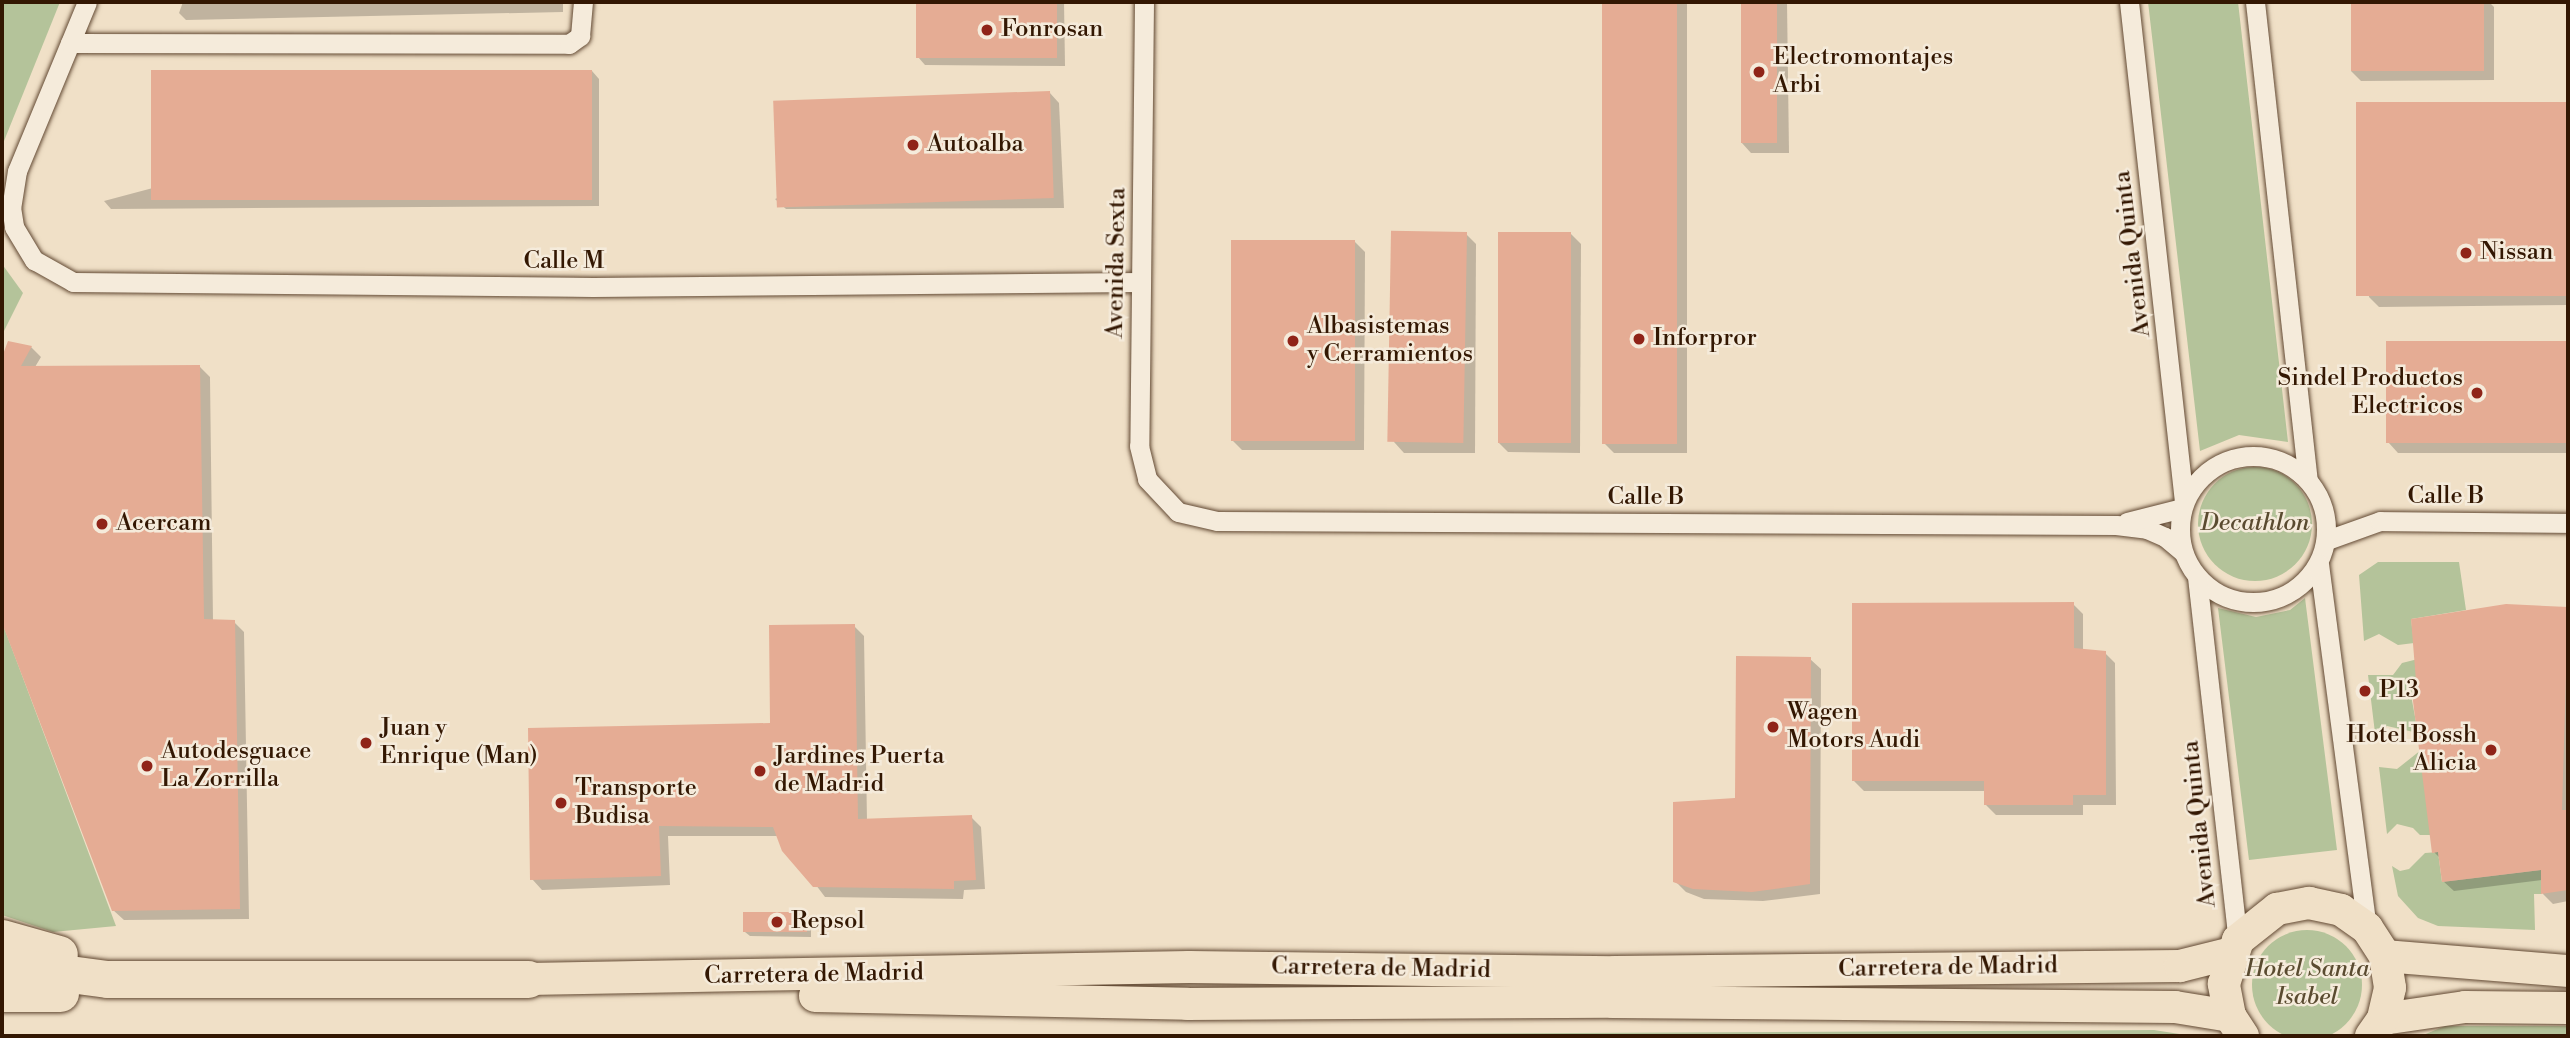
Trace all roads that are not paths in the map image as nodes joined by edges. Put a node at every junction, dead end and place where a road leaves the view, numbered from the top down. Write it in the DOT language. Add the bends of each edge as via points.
graph roads {
  1 [pos="87,2"];
  2 [pos="583,2"];
  3 [pos="1144,2"];
  4 [pos="2129,2"];
  5 [pos="2255,2"];
  6 [pos="71,43"];
  7 [pos="1140,282"];
  8 [pos="2308,479"];
  9 [pos="2183,505"];
  10 [pos="1178,512"];
  11 [pos="2568,523"];
  12 [pos="2116,525"];
  13 [pos="2326,540"];
  14 [pos="2183,552"];
  15 [pos="2319,564"];
  16 [pos="2197,577"];
  17 [pos="2367,928"];
  18 [pos="2,938"];
  19 [pos="2235,946"];
  20 [pos="2385,956"];
  21 [pos="2,965"];
  22 [pos="2568,971"];
  23 [pos="219,978"];
  24 [pos="528,986"];
  25 [pos="2,993"];
  26 [pos="2568,1008"];
  27 [pos="2237,1026"];
  28 [pos="2377,1028"];
  1 -- 6 [label="street"];
  2 -- 6 [label="street" via="580,36 569,44"];
  3 -- 7 [label="street, Avenida Sexta"];
  4 -- 9 [label="street, Avenida Quinta"];
  5 -- 8 [label="street"];
  6 -- 7 [label="street, Calle M" via="17,171 11,207 15,226 34,260 52,274 100,285"];
  7 -- 10 [label="street, Avenida Sexta" via="1142,465 1147,479"];
  8 -- 9 [label="street" via="2288,464 2265,456 2240,456 2216,464 2197,481"];
  8 -- 13 [label="street" via="2327,518"];
  9 -- 12 [label="street, Calle B"];
  9 -- 14 [label="street"];
  10 -- 12 [label="street, Calle B" via="1217,521"];
  11 -- 13 [label="street, Calle B" via="2380,521"];
  12 -- 14 [label="street, Calle B" via="2147,529"];
  13 -- 15 [label="street"];
  14 -- 16 [label="street"];
  15 -- 16 [label="street" via="2300,586 2275,600 2246,603 2219,595"];
  15 -- 17 [label="street"];
  16 -- 19 [label="street, Avenida Quinta"];
  17 -- 19 [label="main road" via="2341,910 2309,903 2277,909"];
  17 -- 20 [label="main road"];
  18 -- 23 [label="highway" via="63,955"];
  19 -- 24 [label="main road, Carretera de Madrid" via="2180,966 1615,972 1189,967"];
  19 -- 27 [label="main road" via="2224,984"];
  20 -- 22 [label="main road"];
  20 -- 28 [label="main road" via="2390,988"];
  21 -- 23 [label="highway" via="107,979"];
  23 -- 24 [label="highway"];
  24 -- 25 [label="highway"];
  24 -- 27 [label="main road, Carretera de Madrid" via="1187,1004 2175,1007"];
  26 -- 28 [label="main road" via="2465,1007"];
}
